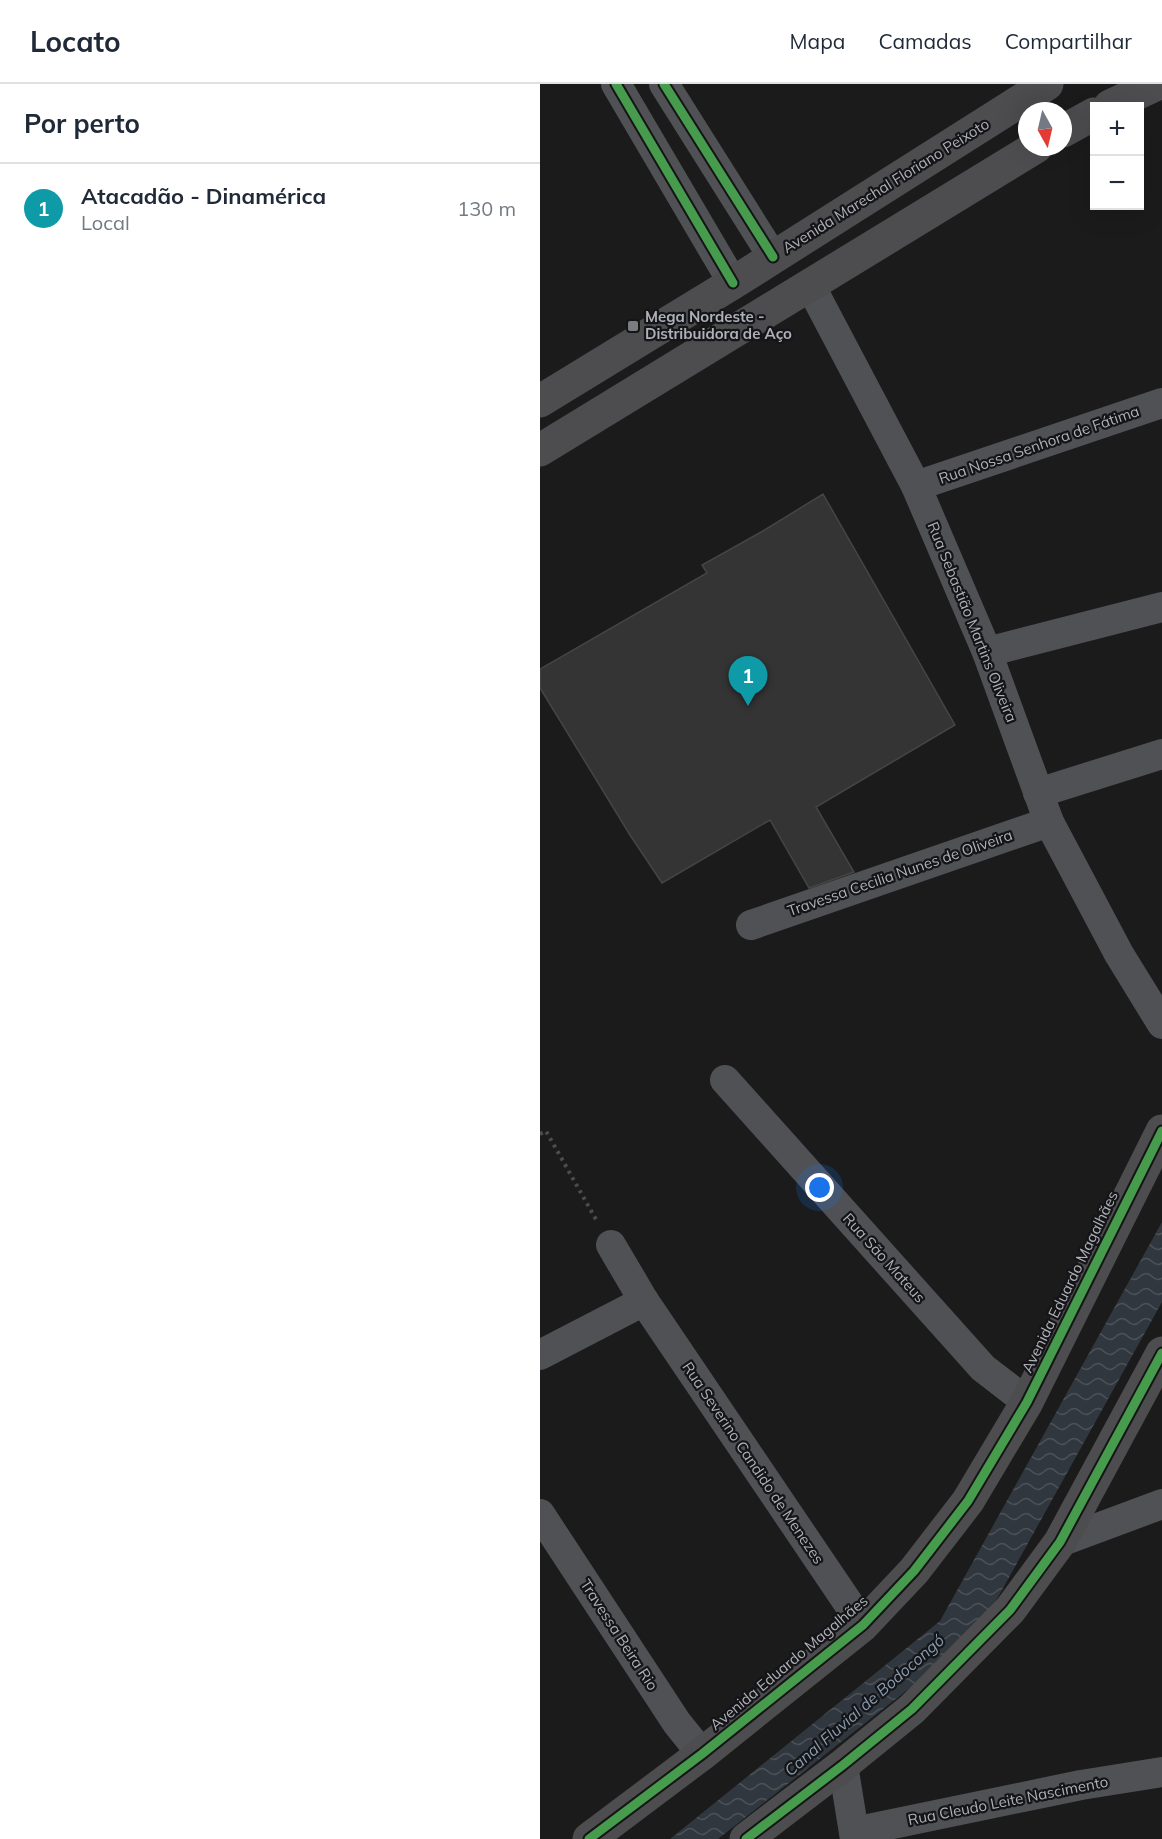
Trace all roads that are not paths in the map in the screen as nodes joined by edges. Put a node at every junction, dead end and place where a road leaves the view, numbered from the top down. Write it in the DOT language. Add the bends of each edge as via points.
graph roads {
  1 [pos="616,84"];
  2 [pos="664,84"];
  3 [pos="1047,84"];
  4 [pos="1090,117"];
  5 [pos="1072,126"];
  6 [pos="1021,156"];
  7 [pos="773,257"];
  8 [pos="733,283"];
  9 [pos="810,285"];
  10 [pos="540,401"];
  11 [pos="1162,403"];
  12 [pos="540,450"];
  13 [pos="916,486"];
  14 [pos="1162,607"];
  15 [pos="987,652"];
  16 [pos="1162,754"];
  17 [pos="1038,793"];
  18 [pos="1049,822"];
  19 [pos="751,926"];
  20 [pos="1162,1024"];
  21 [pos="725,1080"];
  22 [pos="1162,1131"];
  23 [pos="611,1245"];
  24 [pos="644,1301"];
  25 [pos="1162,1353"];
  26 [pos="540,1355"];
  27 [pos="1027,1402"];
  28 [pos="1162,1504"];
  29 [pos="540,1514"];
  30 [pos="1060,1542"];
  31 [pos="863,1625"];
  32 [pos="702,1754"];
  33 [pos="843,1765"];
  34 [pos="1162,1772"];
  35 [pos="855,1836"];
  36 [pos="589,1839"];
  37 [pos="746,1839"];
  1 -- 8 [label="street"];
  2 -- 7 [label="street"];
  3 -- 7 [label="main road, Avenida Marechal Floriano Peixoto"];
  4 -- 5 [label="main road"];
  6 -- 9 [label="main road"];
  7 -- 8 [label="main road, Avenida Marechal Floriano Peixoto"];
  8 -- 10 [label="main road, Avenida Marechal Floriano Peixoto"];
  9 -- 12 [label="main road"];
  9 -- 13 [label="street, Rua Sebastião Martins Oliveira"];
  11 -- 13 [label="street, Rua Nossa Senhora de Fátima"];
  13 -- 15 [label="street, Rua Sebastião Martins Oliveira"];
  14 -- 15 [label="street"];
  15 -- 17 [label="street, Rua Sebastião Martins Oliveira"];
  16 -- 17 [label="street"];
  17 -- 18 [label="street, Rua Sebastião Martins Oliveira"];
  18 -- 19 [label="street, Travessa Cecilia Nunes de Oliveira"];
  18 -- 20 [label="street, Rua Sebastião Martins Oliveira" via="1119,954"];
  21 -- 27 [label="street, Rua São Mateus" via="983,1368"];
  22 -- 27 [label="main road, Avenida Eduardo Magalhães"];
  23 -- 24 [label="street, Rua Severino Candido de Menezes"];
  24 -- 26 [label="street"];
  24 -- 31 [label="street, Rua Severino Candido de Menezes"];
  25 -- 30 [label="main road"];
  27 -- 31 [label="main road, Avenida Eduardo Magalhães" via="968,1501 914,1571"];
  28 -- 30 [label="street"];
  29 -- 32 [label="street, Travessa Beira Rio" via="677,1724"];
  30 -- 33 [label="main road" via="1010,1610 968,1654 912,1709"];
  31 -- 32 [label="main road, Avenida Eduardo Magalhães"];
  32 -- 36 [label="main road, Avenida Eduardo Magalhães"];
  33 -- 35 [label="street"];
  33 -- 37 [label="main road"];
  34 -- 35 [label="street, Rua Cleudo Leite Nascimento" via="948,1811"];
}
